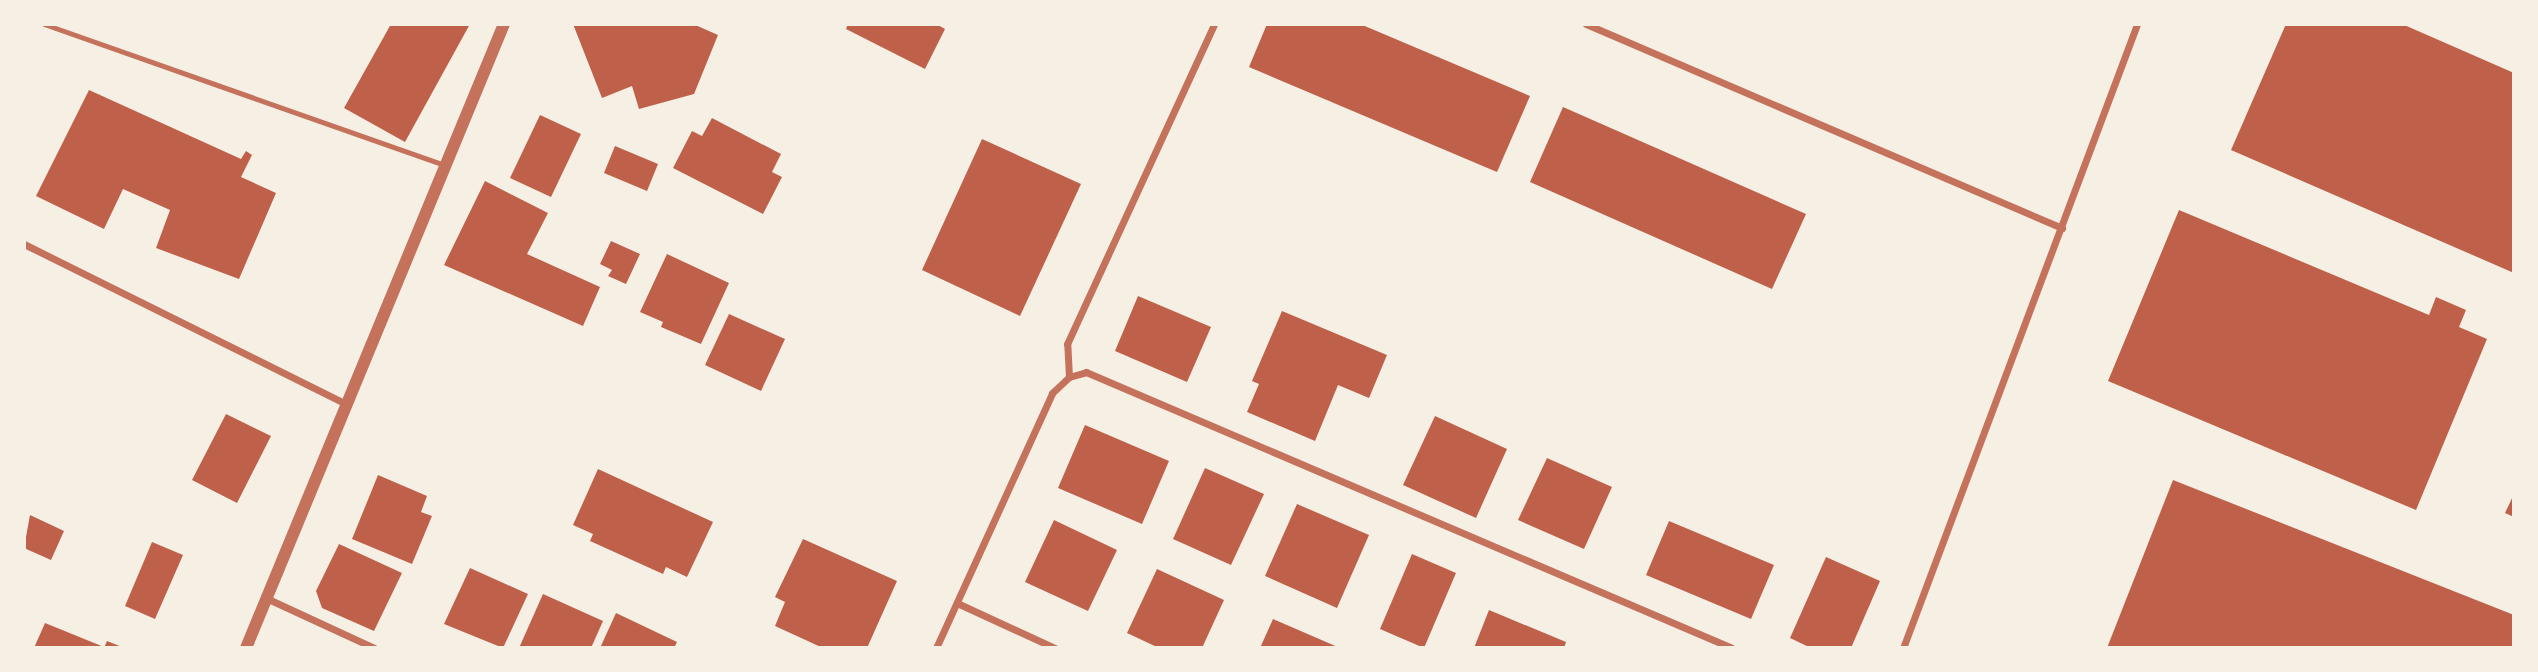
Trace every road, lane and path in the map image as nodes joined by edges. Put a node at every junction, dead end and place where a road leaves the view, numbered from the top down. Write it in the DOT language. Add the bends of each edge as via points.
graph roads {
  1 [pos="44,24"];
  2 [pos="504,24"];
  3 [pos="1214,24"];
  4 [pos="1586,24"];
  5 [pos="2137,24"];
  6 [pos="1598,27"];
  7 [pos="445,165"];
  8 [pos="2062,228"];
  9 [pos="24,244"];
  10 [pos="1069,377"];
  11 [pos="347,404"];
  12 [pos="266,598"];
  13 [pos="957,603"];
  14 [pos="246,648"];
  15 [pos="374,648"];
  16 [pos="936,648"];
  17 [pos="1055,648"];
  18 [pos="1732,648"];
  19 [pos="1903,648"];
  1 -- 7 [label="lane"];
  2 -- 7 [label="street"];
  3 -- 10 [label="street" via="1067,344"];
  4 -- 6 [label="street"];
  5 -- 8 [label="street"];
  6 -- 8 [label="street"];
  7 -- 11 [label="street"];
  8 -- 19 [label="street"];
  9 -- 11 [label="street"];
  10 -- 13 [label="street" via="1052,393"];
  10 -- 18 [label="street" via="1086,372 1101,376"];
  11 -- 12 [label="street"];
  12 -- 14 [label="street"];
  12 -- 15 [label="street"];
  13 -- 16 [label="street"];
  13 -- 17 [label="street"];
}
